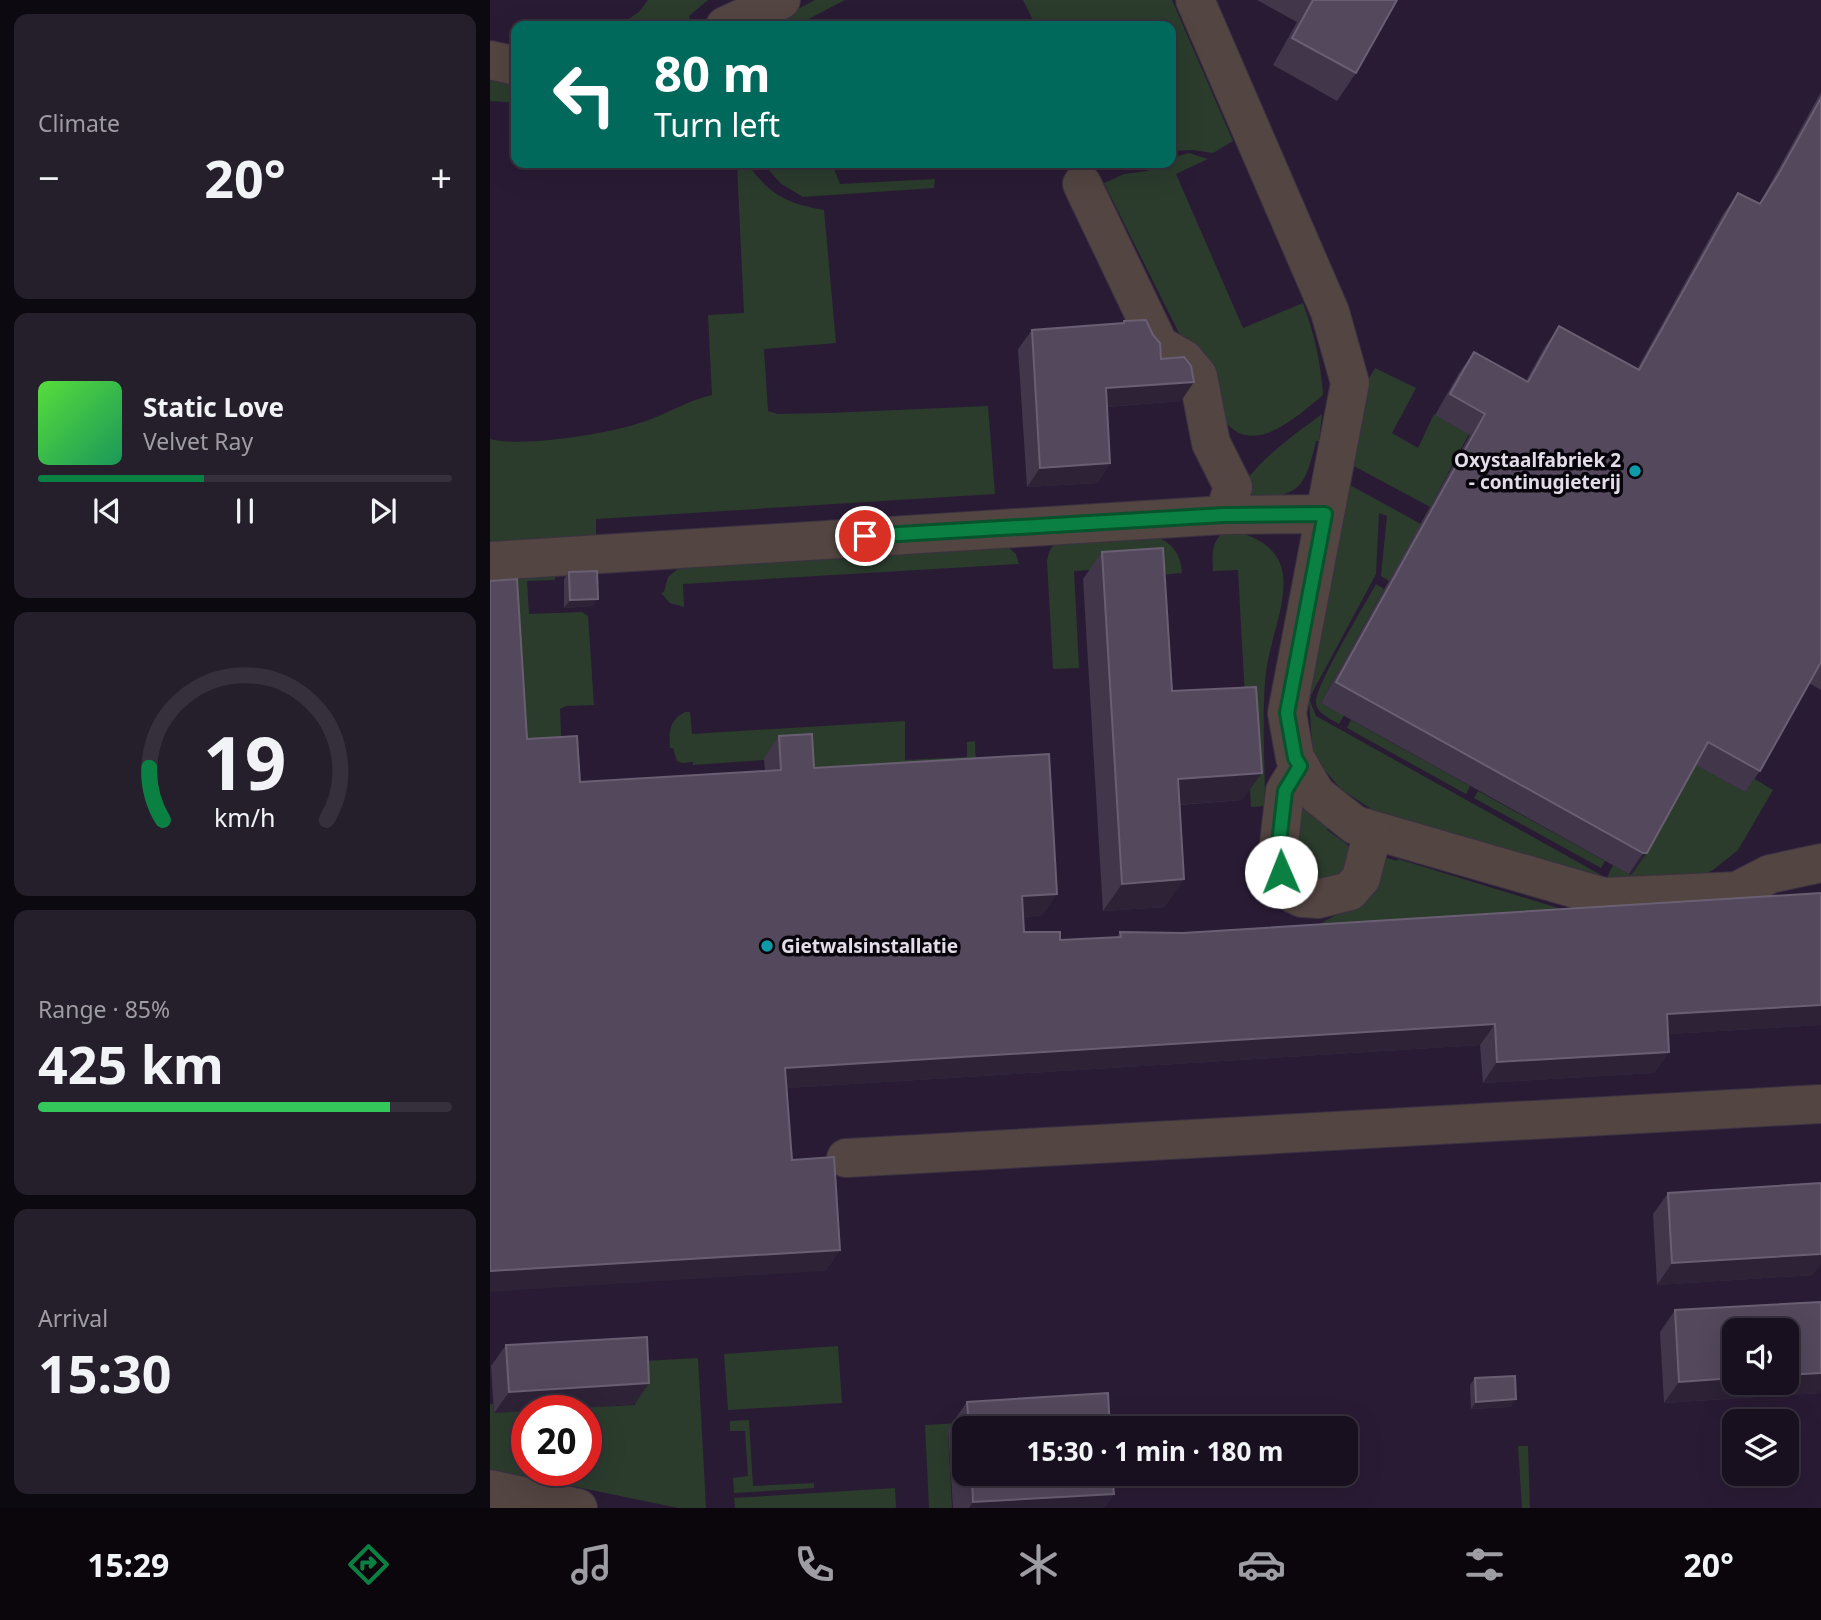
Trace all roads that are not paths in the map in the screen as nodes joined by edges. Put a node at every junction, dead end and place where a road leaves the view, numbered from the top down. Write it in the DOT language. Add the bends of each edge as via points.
graph roads {
  1 [pos="781,0"];
  2 [pos="1195,0"];
  3 [pos="737,21"];
  4 [pos="490,60"];
  5 [pos="511,65"];
  6 [pos="1082,184"];
  7 [pos="1325,514"];
  8 [pos="1224,515"];
  9 [pos="490,561"];
  10 [pos="1300,766"];
  11 [pos="1373,831"];
  12 [pos="1821,863"];
  13 [pos="1821,1104"];
  14 [pos="846,1158"];
  15 [pos="490,1489"];
  16 [pos="578,1508"];
  1 -- 3 [label="lane"];
  2 -- 7 [label="lane" via="1330,312 1350,383"];
  4 -- 5 [label="lane"];
  6 -- 8 [label="lane" via="1158,345 1184,359 1198,376 1211,443 1233,487"];
  7 -- 8 [label="lane"];
  7 -- 10 [label="lane" via="1287,713"];
  8 -- 9 [label="lane"];
  10 -- 11 [label="lane" via="1316,794 1355,825"];
  10 -- 11 [label="lane" via="1285,791 1278,852 1281,872 1293,893 1318,899 1350,891 1361,878"];
  11 -- 12 [label="lane" via="1604,897 1737,891 1770,874"];
  13 -- 14 [label="lane"];
  15 -- 16 [label="lane"];
}
